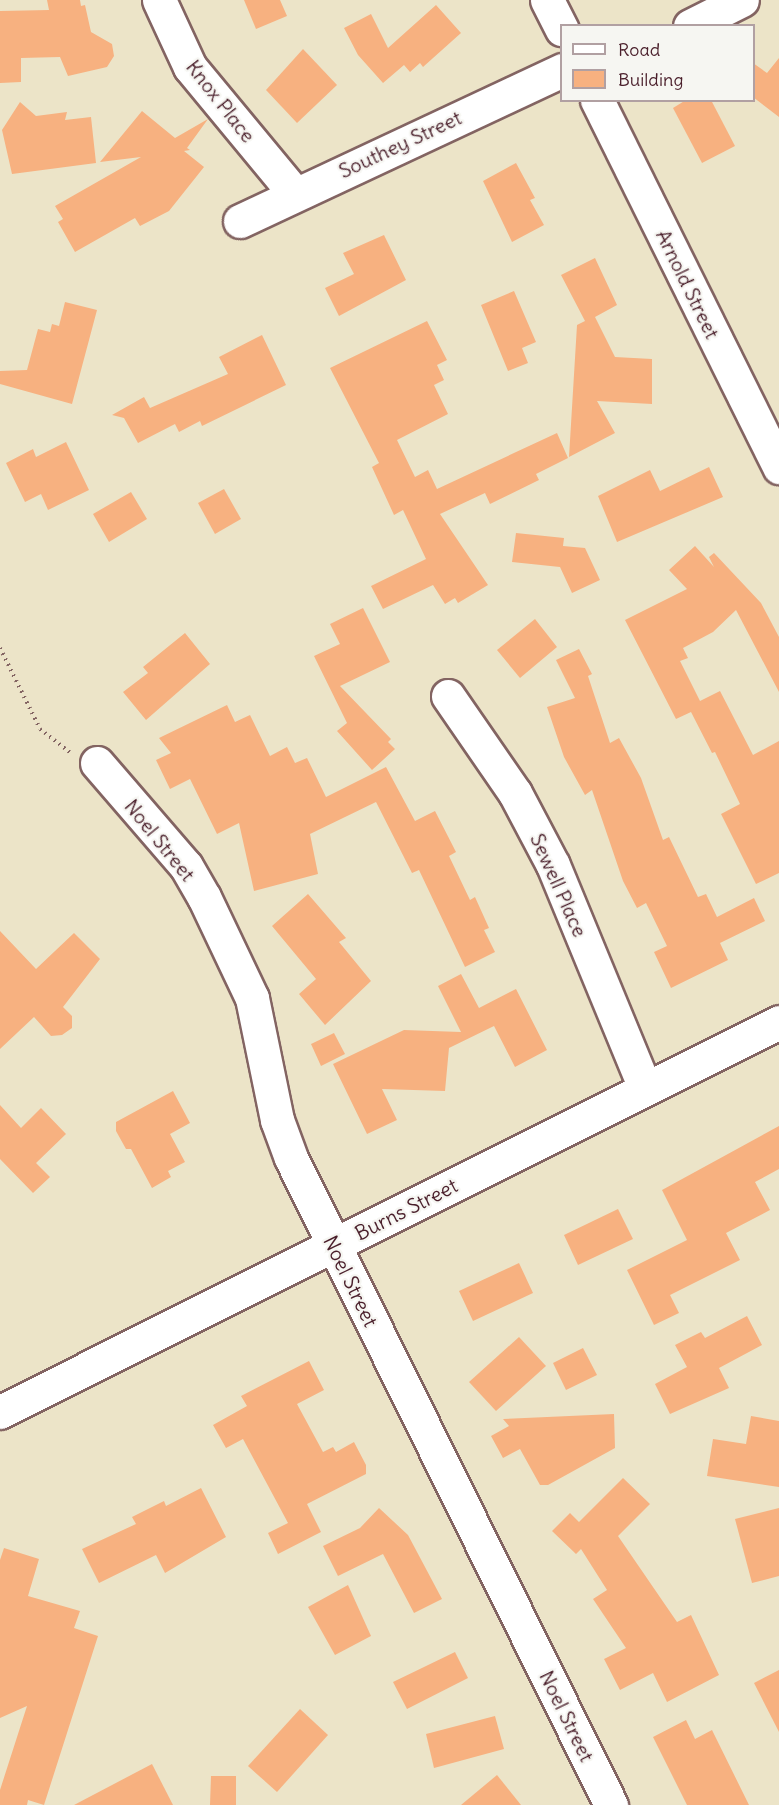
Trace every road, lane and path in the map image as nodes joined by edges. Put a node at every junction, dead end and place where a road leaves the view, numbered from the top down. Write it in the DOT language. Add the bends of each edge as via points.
graph roads {
  1 [pos="159,0"];
  2 [pos="547,0"];
  3 [pos="742,0"];
  4 [pos="694,24"];
  5 [pos="560,27"];
  6 [pos="560,70"];
  7 [pos="598,102"];
  8 [pos="295,194"];
  9 [pos="240,221"];
  10 [pos="779,467"];
  11 [pos="0,648"];
  12 [pos="447,696"];
  13 [pos="97,763"];
  14 [pos="779,1022"];
  15 [pos="645,1088"];
  16 [pos="333,1246"];
  17 [pos="0,1412"];
  18 [pos="611,1805"];
  1 -- 8 [label="street, Knox Place" via="190,67"];
  2 -- 5 [label="street"];
  3 -- 4 [label="street"];
  6 -- 8 [label="street, Southey Street"];
  7 -- 10 [label="street, Arnold Street"];
  8 -- 9 [label="street, Southey Street"];
  11 -- 13 [label="path" via="40,729 65,751"];
  12 -- 15 [label="street, Sewell Place" via="515,793 553,865"];
  13 -- 16 [label="street, Noel Street" via="186,866 204,897 252,998 283,1140"];
  14 -- 15 [label="street, Burns Street"];
  15 -- 16 [label="street, Burns Street"];
  16 -- 17 [label="street, Burns Street"];
  16 -- 18 [label="street, Noel Street"];
}
